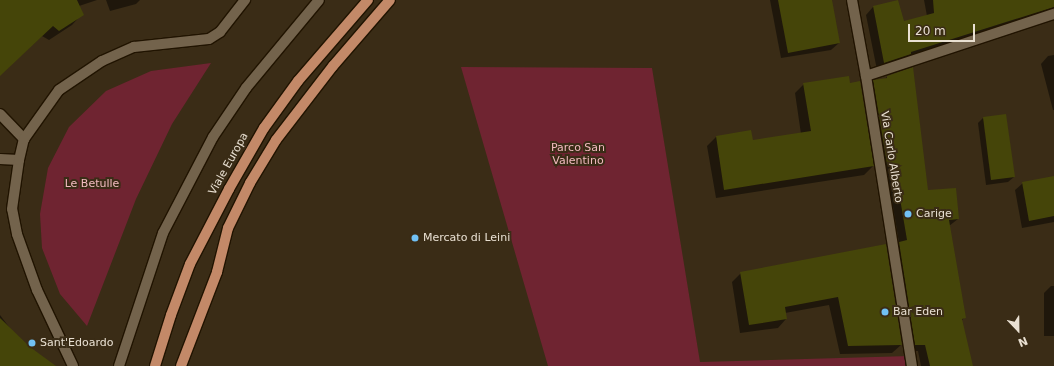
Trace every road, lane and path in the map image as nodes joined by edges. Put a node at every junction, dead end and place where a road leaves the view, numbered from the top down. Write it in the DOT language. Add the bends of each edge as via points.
graph roads {
  1 [pos="245,0"];
  2 [pos="319,0"];
  3 [pos="368,0"];
  4 [pos="390,0"];
  5 [pos="852,0"];
  6 [pos="1054,14"];
  7 [pos="866,76"];
  8 [pos="0,114"];
  9 [pos="24,139"];
  10 [pos="0,159"];
  11 [pos="18,160"];
  12 [pos="73,366"];
  13 [pos="119,366"];
  14 [pos="154,366"];
  15 [pos="181,366"];
  16 [pos="912,366"];
  1 -- 9 [label="street" via="220,32 209,39 134,46 102,61 59,90"];
  2 -- 13 [label="street" via="246,88 213,137 163,233"];
  3 -- 14 [label="main road, Viale Europa" via="298,81 264,128 190,264"];
  4 -- 15 [label="main road" via="333,66 276,140 250,183 228,228 217,272"];
  5 -- 7 [label="street, Via Carlo Alberto"];
  6 -- 7 [label="street"];
  7 -- 16 [label="street, Via Carlo Alberto"];
  8 -- 9 [label="street"];
  9 -- 11 [label="street"];
  10 -- 11 [label="street"];
  11 -- 12 [label="street" via="12,209 17,234 37,290"];
}
